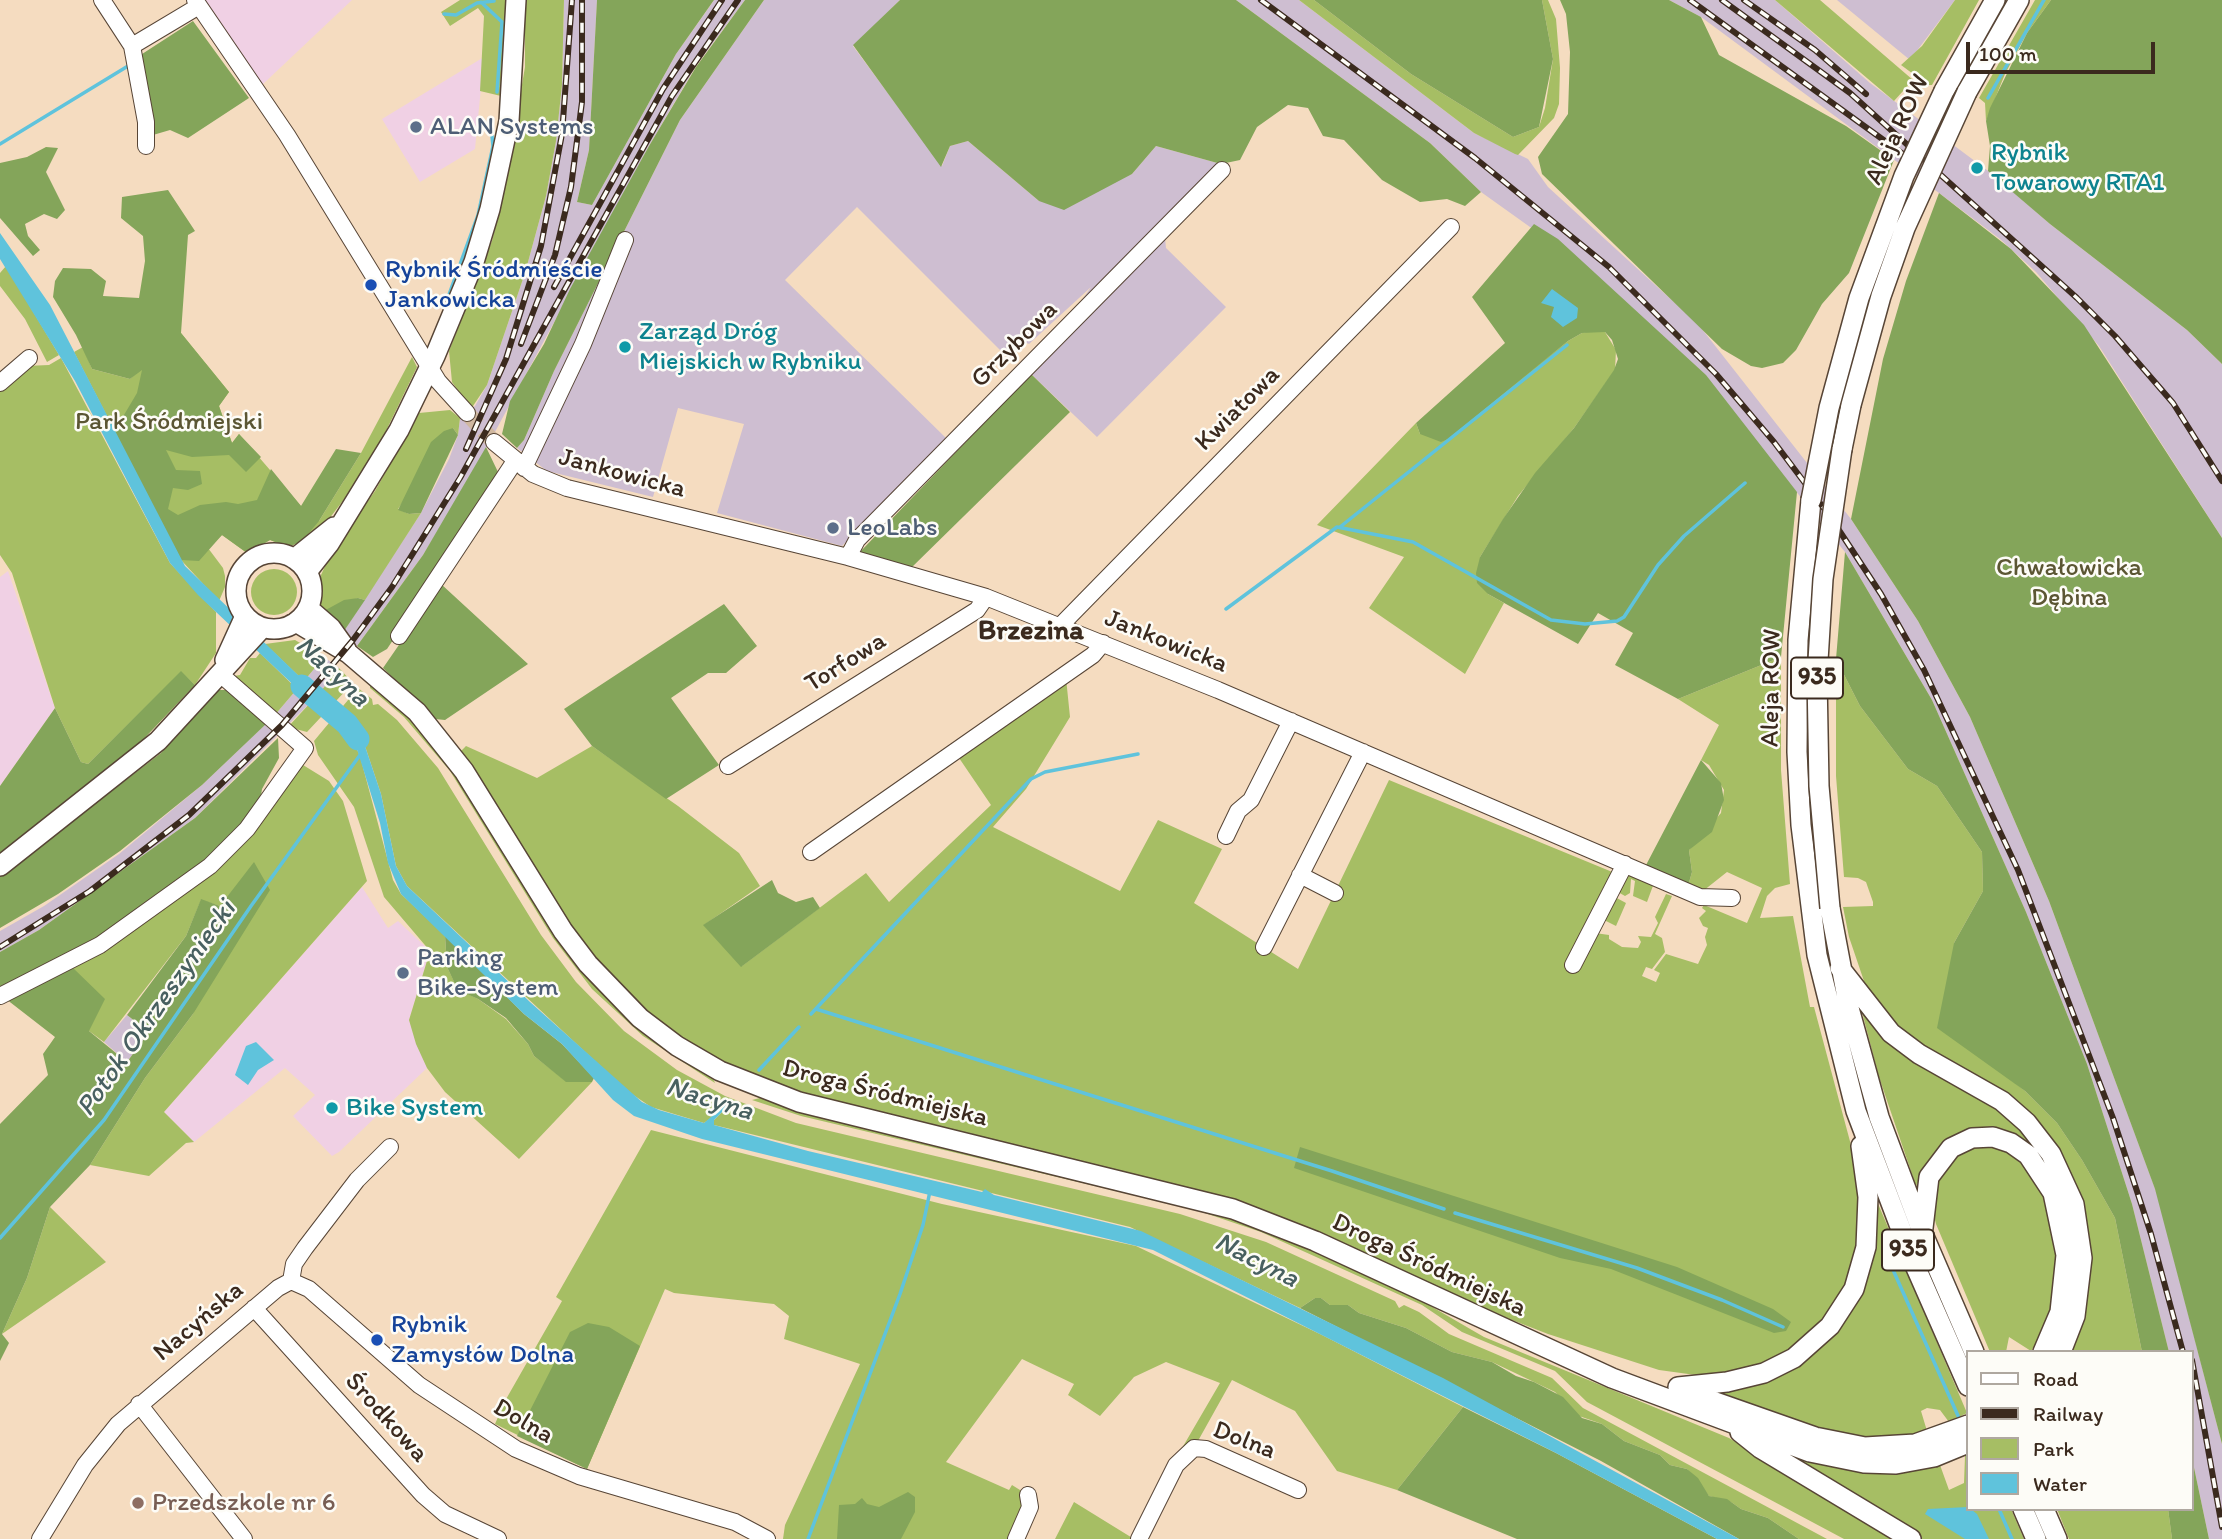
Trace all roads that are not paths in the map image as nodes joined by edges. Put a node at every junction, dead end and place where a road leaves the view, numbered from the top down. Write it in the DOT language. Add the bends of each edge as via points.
graph roads {
  1 [pos="103,0"];
  2 [pos="516,0"];
  3 [pos="1995,0"];
  4 [pos="2018,0"];
  5 [pos="197,3"];
  6 [pos="132,46"];
  7 [pos="146,146"];
  8 [pos="1222,170"];
  9 [pos="1451,227"];
  10 [pos="625,240"];
  11 [pos="29,358"];
  12 [pos="430,367"];
  13 [pos="0,383"];
  14 [pos="467,413"];
  15 [pos="494,442"];
  16 [pos="519,465"];
  17 [pos="848,557"];
  18 [pos="300,566"];
  19 [pos="986,597"];
  20 [pos="302,615"];
  21 [pos="245,616"];
  22 [pos="1060,626"];
  23 [pos="262,628"];
  24 [pos="399,636"];
  25 [pos="1103,643"];
  26 [pos="234,651"];
  27 [pos="221,671"];
  28 [pos="1291,721"];
  29 [pos="1363,752"];
  30 [pos="728,766"];
  31 [pos="1226,836"];
  32 [pos="811,852"];
  33 [pos="1625,864"];
  34 [pos="0,866"];
  35 [pos="1300,875"];
  36 [pos="1335,892"];
  37 [pos="1732,898"];
  38 [pos="1264,947"];
  39 [pos="1573,965"];
  40 [pos="1840,968"];
  41 [pos="0,996"];
  42 [pos="1856,1111"];
  43 [pos="390,1147"];
  44 [pos="1923,1234"];
  45 [pos="291,1281"];
  46 [pos="254,1308"];
  47 [pos="1973,1350"];
  48 [pos="2044,1350"];
  49 [pos="2062,1350"];
  50 [pos="1570,1357"];
  51 [pos="1966,1381"];
  52 [pos="1674,1388"];
  53 [pos="139,1404"];
  54 [pos="1724,1420"];
  55 [pos="1966,1426"];
  56 [pos="1966,1443"];
  57 [pos="1930,1449"];
  58 [pos="1298,1490"];
  59 [pos="1028,1494"];
  60 [pos="2024,1511"];
  61 [pos="2045,1511"];
  62 [pos="40,1539"];
  63 [pos="244,1539"];
  64 [pos="499,1539"];
  65 [pos="767,1539"];
  66 [pos="1016,1539"];
  67 [pos="1139,1539"];
  68 [pos="1911,1539"];
  69 [pos="2036,1539"];
  70 [pos="2057,1539"];
  1 -- 6 [label="street"];
  2 -- 12 [label="main road" via="511,108 495,192 471,270"];
  3 -- 42 [label="main road, Aleja ROW / 935, bridge" via="1944,91 1895,197 1859,298 1829,408 1811,500 1796,710 1799,797 1810,913 1828,1010"];
  4 -- 40 [label="main road, Aleja ROW / 935, bridge" via="1923,185 1881,296 1856,386 1830,511 1817,717 1822,831"];
  5 -- 6 [label="street"];
  5 -- 12 [label="street" via="281,125"];
  6 -- 7 [label="street"];
  8 -- 17 [label="street, Grzybowa" via="857,540"];
  9 -- 22 [label="street, Kwiatowa"];
  10 -- 16 [label="street, Jankowicka" via="577,356"];
  11 -- 13 [label="street"];
  12 -- 14 [label="street"];
  12 -- 18 [label="main road" via="390,447 329,544"];
  15 -- 16 [label="street, Jankowicka"];
  16 -- 17 [label="street, Jankowicka" via="567,488"];
  16 -- 24 [label="street"];
  17 -- 19 [label="street, Jankowicka"];
  18 -- 20 [label="main road" via="312,590"];
  18 -- 21 [label="main road" via="279,554 264,555 245,567 236,592"];
  19 -- 22 [label="street, Jankowicka"];
  19 -- 30 [label="street, Torfowa" via="977,610"];
  20 -- 23 [label="main road" via="276,629"];
  20 -- 50 [label="main road, Droga Śródmiejska" via="401,696 447,747 563,931 598,977 640,1018 702,1061 753,1087 799,1102 1233,1209"];
  21 -- 23 [label="main road"];
  21 -- 26 [label="main road"];
  22 -- 25 [label="street, Jankowicka"];
  23 -- 26 [label="main road"];
  25 -- 28 [label="street, Jankowicka"];
  25 -- 32 [label="street" via="1093,655"];
  26 -- 27 [label="main road"];
  27 -- 34 [label="main road" via="152,746"];
  27 -- 41 [label="street" via="305,748 247,829 210,866 100,945"];
  28 -- 29 [label="street, Jankowicka"];
  28 -- 31 [label="street" via="1251,800 1238,811"];
  29 -- 33 [label="street, Jankowicka"];
  29 -- 35 [label="street"];
  33 -- 37 [label="street, Jankowicka" via="1700,897"];
  33 -- 39 [label="street"];
  35 -- 36 [label="street"];
  35 -- 38 [label="street"];
  40 -- 44 [label="main road, Aleja ROW / 935" via="1871,1091"];
  40 -- 49 [label="main road" via="1891,1033 2002,1101 2051,1154 2074,1205 2082,1258 2075,1316"];
  42 -- 51 [label="main road, Aleja ROW / 935" via="1913,1261"];
  42 -- 52 [label="main road" via="1868,1223 1861,1269 1843,1309 1813,1344 1779,1367 1747,1378"];
  43 -- 45 [label="street" via="357,1180 305,1248 294,1264"];
  44 -- 47 [label="main road, Aleja ROW / 935"];
  44 -- 48 [label="main road" via="1929,1177 1951,1148 1972,1138 1993,1137 2028,1155 2053,1193 2066,1255 2060,1312"];
  45 -- 46 [label="street, Nacyńska"];
  45 -- 65 [label="street, Dolna" via="309,1289 419,1385 516,1449 579,1476 735,1522"];
  46 -- 53 [label="street, Nacyńska"];
  46 -- 64 [label="street, Środkowa" via="423,1495 445,1514"];
  50 -- 52 [label="main road, Droga Śródmiejska" via="1616,1367"];
  50 -- 54 [label="main road, Droga Śródmiejska" via="1612,1378"];
  52 -- 57 [label="main road, Droga Śródmiejska" via="1840,1443"];
  53 -- 62 [label="street, Nacyńska" via="85,1465"];
  53 -- 63 [label="street"];
  54 -- 57 [label="main road, Droga Śródmiejska" via="1837,1459 1880,1464"];
  54 -- 68 [label="main road" via="1760,1448"];
  55 -- 57 [label="main road"];
  56 -- 57 [label="main road"];
  58 -- 67 [label="street, Dolna" via="1206,1448 1194,1448 1177,1465"];
  59 -- 66 [label="street" via="1030,1507"];
  60 -- 69 [label="main road"];
  61 -- 70 [label="main road"];
}
